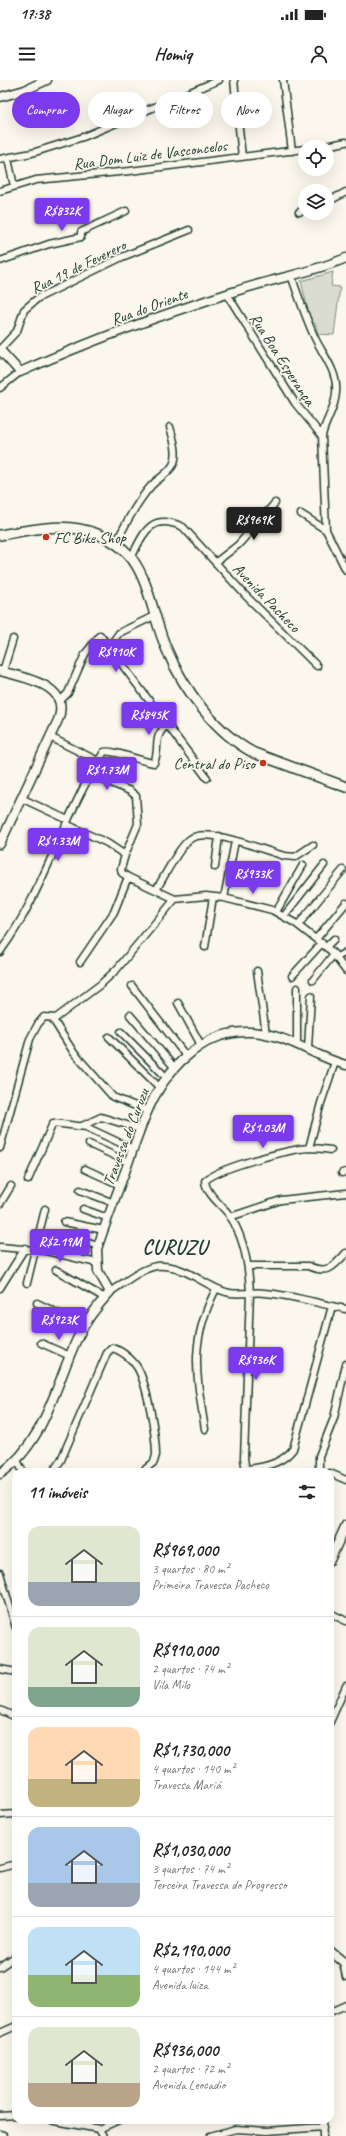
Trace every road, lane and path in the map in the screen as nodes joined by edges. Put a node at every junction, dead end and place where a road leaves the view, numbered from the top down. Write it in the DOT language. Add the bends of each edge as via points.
graph roads {
  1 [pos="47,80"];
  2 [pos="219,80"];
  3 [pos="234,80"];
  4 [pos="283,80"];
  5 [pos="0,97"];
  6 [pos="346,142"];
  7 [pos="334,144"];
  8 [pos="298,150"];
  9 [pos="292,151"];
  10 [pos="242,157"];
  11 [pos="0,159"];
  12 [pos="8,159"];
  13 [pos="14,186"];
  14 [pos="0,190"];
  15 [pos="346,192"];
  16 [pos="334,198"];
  17 [pos="126,211"];
  18 [pos="189,230"];
  19 [pos="346,258"];
  20 [pos="0,261"];
  21 [pos="291,275"];
  22 [pos="227,294"];
  23 [pos="0,349"];
  24 [pos="20,372"];
  25 [pos="0,388"];
  26 [pos="170,427"];
  27 [pos="322,436"];
  28 [pos="275,503"];
  29 [pos="301,514"];
  30 [pos="326,530"];
  31 [pos="0,535"];
  32 [pos="115,544"];
  33 [pos="131,558"];
  34 [pos="216,562"];
  35 [pos="344,562"];
  36 [pos="346,570"];
  37 [pos="156,615"];
  38 [pos="13,640"];
  39 [pos="108,647"];
  40 [pos="317,666"];
  41 [pos="1,671"];
  42 [pos="61,700"];
  43 [pos="168,724"];
  44 [pos="50,737"];
  45 [pos="98,761"];
  46 [pos="91,774"];
  47 [pos="207,778"];
  48 [pos="346,786"];
  49 [pos="21,798"];
  50 [pos="67,822"];
  51 [pos="219,836"];
  52 [pos="235,841"];
  53 [pos="0,842"];
  54 [pos="313,845"];
  55 [pos="125,855"];
  56 [pos="302,865"];
  57 [pos="324,865"];
  58 [pos="215,867"];
  59 [pos="342,870"];
  60 [pos="128,877"];
  61 [pos="156,890"];
  62 [pos="213,897"];
  63 [pos="224,898"];
  64 [pos="175,899"];
  65 [pos="346,903"];
  66 [pos="276,912"];
  67 [pos="284,916"];
  68 [pos="298,926"];
  69 [pos="316,939"];
  70 [pos="334,939"];
  71 [pos="324,945"];
  72 [pos="205,947"];
  73 [pos="0,952"];
  74 [pos="346,952"];
  75 [pos="336,955"];
  76 [pos="80,962"];
  77 [pos="346,970"];
  78 [pos="257,971"];
  79 [pos="292,976"];
  80 [pos="313,980"];
  81 [pos="132,986"];
  82 [pos="297,988"];
  83 [pos="311,996"];
  84 [pos="178,1003"];
  85 [pos="130,1015"];
  86 [pos="52,1018"];
  87 [pos="121,1032"];
  88 [pos="266,1034"];
  89 [pos="109,1037"];
  90 [pos="297,1043"];
  91 [pos="201,1045"];
  92 [pos="308,1048"];
  93 [pos="186,1056"];
  94 [pos="335,1062"];
  95 [pos="346,1065"];
  96 [pos="174,1067"];
  97 [pos="166,1077"];
  98 [pos="159,1087"];
  99 [pos="148,1111"];
  100 [pos="82,1126"];
  101 [pos="140,1129"];
  102 [pos="89,1144"];
  103 [pos="0,1148"];
  104 [pos="133,1148"];
  105 [pos="309,1148"];
  106 [pos="331,1150"];
  107 [pos="128,1162"];
  108 [pos="85,1169"];
  109 [pos="28,1180"];
  110 [pos="120,1185"];
  111 [pos="11,1186"];
  112 [pos="80,1190"];
  113 [pos="346,1193"];
  114 [pos="114,1203"];
  115 [pos="0,1204"];
  116 [pos="46,1209"];
  117 [pos="83,1209"];
  118 [pos="230,1217"];
  119 [pos="108,1218"];
  120 [pos="64,1222"];
  121 [pos="104,1230"];
  122 [pos="82,1241"];
  123 [pos="98,1246"];
  124 [pos="0,1247"];
  125 [pos="25,1248"];
  126 [pos="35,1249"];
  127 [pos="346,1253"];
  128 [pos="97,1264"];
  129 [pos="249,1266"];
  130 [pos="56,1270"];
  131 [pos="27,1283"];
  132 [pos="0,1288"];
  133 [pos="216,1289"];
  134 [pos="250,1292"];
  135 [pos="108,1295"];
  136 [pos="37,1303"];
  137 [pos="332,1306"];
  138 [pos="346,1309"];
  139 [pos="84,1326"];
  140 [pos="41,1343"];
  141 [pos="70,1356"];
  142 [pos="346,1364"];
  143 [pos="205,1429"];
  144 [pos="17,1460"];
  145 [pos="21,1468"];
  146 [pos="56,1468"];
  147 [pos="147,1468"];
  148 [pos="246,1468"];
  149 [pos="259,1468"];
  150 [pos="318,1468"];
  151 [pos="0,1474"];
  152 [pos="334,1474"];
  153 [pos="346,1480"];
  154 [pos="346,1525"];
  155 [pos="334,1551"];
  156 [pos="0,1573"];
  157 [pos="12,1614"];
  158 [pos="334,1615"];
  159 [pos="346,1621"];
  160 [pos="0,1669"];
  161 [pos="12,1671"];
  162 [pos="346,1686"];
  163 [pos="0,1710"];
  164 [pos="334,1713"];
  165 [pos="12,1715"];
  166 [pos="12,1814"];
  167 [pos="0,1815"];
  168 [pos="12,1865"];
  169 [pos="0,1868"];
  170 [pos="334,1954"];
  171 [pos="12,1959"];
  172 [pos="345,1963"];
  173 [pos="0,1967"];
  174 [pos="346,1977"];
  175 [pos="346,2005"];
  176 [pos="334,2010"];
  177 [pos="12,2028"];
  178 [pos="0,2033"];
  179 [pos="12,2115"];
  180 [pos="0,2116"];
  181 [pos="72,2124"];
  182 [pos="111,2124"];
  183 [pos="323,2124"];
  184 [pos="323,2127"];
  185 [pos="100,2129"];
  186 [pos="103,2136"];
  187 [pos="210,2136"];
  188 [pos="323,2136"];
  1 -- 5 [label="street"];
  2 -- 12 [label="street" via="89,135"];
  3 -- 10 [label="street"];
  4 -- 9 [label="street"];
  6 -- 7 [label="street"];
  8 -- 9 [label="street, Rua Dom Luiz de Vasconcelos"];
  9 -- 10 [label="street, Rua Dom Luiz de Vasconcelos"];
  10 -- 13 [label="street, Rua Dom Luiz de Vasconcelos" via="36,180"];
  11 -- 12 [label="street"];
  12 -- 13 [label="street"];
  13 -- 14 [label="street, Rua Dom Luiz de Vasconcelos"];
  15 -- 16 [label="street"];
  17 -- 20 [label="street" via="81,232 81,237 49,244"];
  18 -- 23 [label="street, Rua 19 de Feverero" via="122,257 38,298 24,310 17,331"];
  19 -- 21 [label="street, Rua do Oriente"];
  21 -- 22 [label="street, Rua do Oriente"];
  21 -- 27 [label="street, Rua Boa Esperança" via="314,337 329,363 336,382 336,401 323,427"];
  22 -- 24 [label="street, Rua do Oriente" via="125,329"];
  22 -- 27 [label="street, Rua Boa Esperança" via="295,403"];
  23 -- 24 [label="street"];
  24 -- 25 [label="street"];
  26 -- 32 [label="street" via="175,444 173,466 150,487"];
  27 -- 30 [label="street, Rua Boa Esperança"];
  28 -- 34 [label="street" via="238,545"];
  29 -- 30 [label="street"];
  30 -- 35 [label="street, Rua Boa Esperança"];
  31 -- 32 [label="main road" via="51,528 75,529 97,534"];
  32 -- 33 [label="main road"];
  33 -- 34 [label="street, Avenida Pacheco" via="148,527 160,522 183,527"];
  33 -- 37 [label="main road" via="142,575"];
  34 -- 40 [label="street, Avenida Pacheco" via="246,596"];
  35 -- 36 [label="street, Rua Boa Esperança"];
  37 -- 39 [label="street" via="119,633"];
  37 -- 48 [label="main road" via="166,650 181,677 221,728 254,753"];
  38 -- 41 [label="street"];
  39 -- 42 [label="street" via="100,635 85,654 68,693"];
  39 -- 43 [label="street"];
  41 -- 42 [label="street" via="50,688"];
  42 -- 44 [label="street" via="61,712"];
  43 -- 45 [label="street" via="158,736 155,763 108,751 104,752"];
  43 -- 47 [label="street"];
  44 -- 45 [label="street"];
  44 -- 49 [label="street"];
  45 -- 46 [label="street"];
  46 -- 50 [label="street"];
  46 -- 55 [label="street" via="136,796 138,824"];
  49 -- 50 [label="street"];
  49 -- 53 [label="street"];
  50 -- 55 [label="street" via="107,842"];
  50 -- 73 [label="street" via="41,879"];
  51 -- 52 [label="street"];
  51 -- 58 [label="street"];
  51 -- 61 [label="street" via="200,834 190,839"];
  52 -- 54 [label="street" via="260,850 295,857"];
  52 -- 63 [label="street"];
  55 -- 60 [label="street" via="121,869"];
  56 -- 66 [label="street"];
  57 -- 67 [label="street"];
  59 -- 68 [label="street"];
  60 -- 61 [label="street"];
  60 -- 76 [label="street" via="114,912"];
  61 -- 64 [label="street"];
  62 -- 63 [label="street"];
  62 -- 64 [label="street" via="190,896"];
  62 -- 72 [label="street"];
  63 -- 66 [label="street" via="258,905"];
  64 -- 86 [label="street" via="117,969 84,998 56,1018"];
  65 -- 69 [label="street"];
  66 -- 67 [label="street"];
  67 -- 68 [label="street"];
  68 -- 69 [label="street"];
  69 -- 71 [label="street"];
  70 -- 71 [label="street"];
  71 -- 75 [label="street"];
  71 -- 79 [label="street"];
  74 -- 75 [label="street"];
  75 -- 77 [label="street"];
  75 -- 80 [label="street"];
  78 -- 88 [label="street"];
  81 -- 93 [label="street"];
  82 -- 90 [label="street"];
  83 -- 92 [label="street"];
  84 -- 91 [label="street"];
  85 -- 96 [label="street"];
  86 -- 99 [label="street" via="74,1053 113,1097"];
  86 -- 103 [label="street" via="44,1016 30,1039"];
  87 -- 97 [label="street"];
  88 -- 90 [label="street, Travessa do Curuzu"];
  88 -- 91 [label="street, Travessa do Curuzu" via="234,1032 217,1036"];
  89 -- 98 [label="street"];
  90 -- 92 [label="street, Travessa do Curuzu"];
  91 -- 93 [label="street, Travessa do Curuzu"];
  92 -- 94 [label="street, Travessa do Curuzu"];
  93 -- 96 [label="street, Travessa do Curuzu"];
  94 -- 95 [label="street, Travessa do Curuzu"];
  94 -- 105 [label="street"];
  96 -- 97 [label="street, Travessa do Curuzu"];
  97 -- 98 [label="street, Travessa do Curuzu"];
  98 -- 99 [label="street, Travessa do Curuzu"];
  99 -- 101 [label="street, Travessa do Curuzu"];
  100 -- 101 [label="street" via="102,1117"];
  100 -- 104 [label="street"];
  100 -- 109 [label="street" via="53,1123"];
  101 -- 104 [label="street, Travessa do Curuzu"];
  102 -- 107 [label="street"];
  104 -- 107 [label="street, Travessa do Curuzu"];
  105 -- 106 [label="street"];
  105 -- 118 [label="street" via="242,1165 218,1173 206,1181 208,1188"];
  107 -- 110 [label="street, Travessa do Curuzu"];
  108 -- 110 [label="street"];
  110 -- 114 [label="street, Travessa do Curuzu"];
  111 -- 115 [label="street"];
  112 -- 114 [label="street"];
  113 -- 118 [label="street" via="281,1200"];
  114 -- 119 [label="street, Travessa do Curuzu"];
  116 -- 126 [label="street"];
  117 -- 119 [label="street"];
  118 -- 129 [label="street" via="243,1243"];
  119 -- 121 [label="street, Travessa do Curuzu"];
  120 -- 121 [label="street"];
  121 -- 123 [label="street, Travessa do Curuzu"];
  122 -- 123 [label="street"];
  123 -- 128 [label="street, Travessa do Curuzu"];
  124 -- 125 [label="street"];
  125 -- 126 [label="street"];
  125 -- 132 [label="street"];
  126 -- 128 [label="street"];
  126 -- 131 [label="street"];
  127 -- 129 [label="street" via="332,1268 323,1270 308,1266"];
  128 -- 135 [label="street"];
  129 -- 134 [label="street"];
  130 -- 135 [label="street"];
  133 -- 134 [label="street" via="227,1293"];
  133 -- 135 [label="street" via="177,1268 164,1266 145,1270"];
  133 -- 143 [label="street" via="206,1309 197,1346 196,1364"];
  134 -- 137 [label="street" via="279,1294"];
  134 -- 148 [label="street" via="247,1333"];
  135 -- 139 [label="street"];
  136 -- 139 [label="street"];
  137 -- 138 [label="street"];
  137 -- 149 [label="street" via="293,1449 272,1465"];
  139 -- 141 [label="street"];
  140 -- 141 [label="street"];
  141 -- 144 [label="street" via="37,1434"];
  142 -- 150 [label="street" via="334,1418 319,1456"];
  144 -- 145 [label="street"];
  144 -- 151 [label="street"];
  146 -- 147 [label="street" via="107,1353 112,1348 132,1361 140,1373 156,1446 156,1460"];
  152 -- 153 [label="street"];
  154 -- 155 [label="street"];
  156 -- 157 [label="street"];
  158 -- 159 [label="street"];
  160 -- 161 [label="street"];
  162 -- 164 [label="street"];
  163 -- 165 [label="street"];
  166 -- 167 [label="street"];
  168 -- 169 [label="street"];
  170 -- 172 [label="street"];
  171 -- 173 [label="street"];
  172 -- 174 [label="street"];
  175 -- 176 [label="street"];
  177 -- 178 [label="street"];
  179 -- 180 [label="street"];
  181 -- 185 [label="street"];
  182 -- 185 [label="street"];
  183 -- 184 [label="street"];
  184 -- 187 [label="street" via="267,2131 236,2129"];
  184 -- 188 [label="street"];
  185 -- 186 [label="street"];
}
